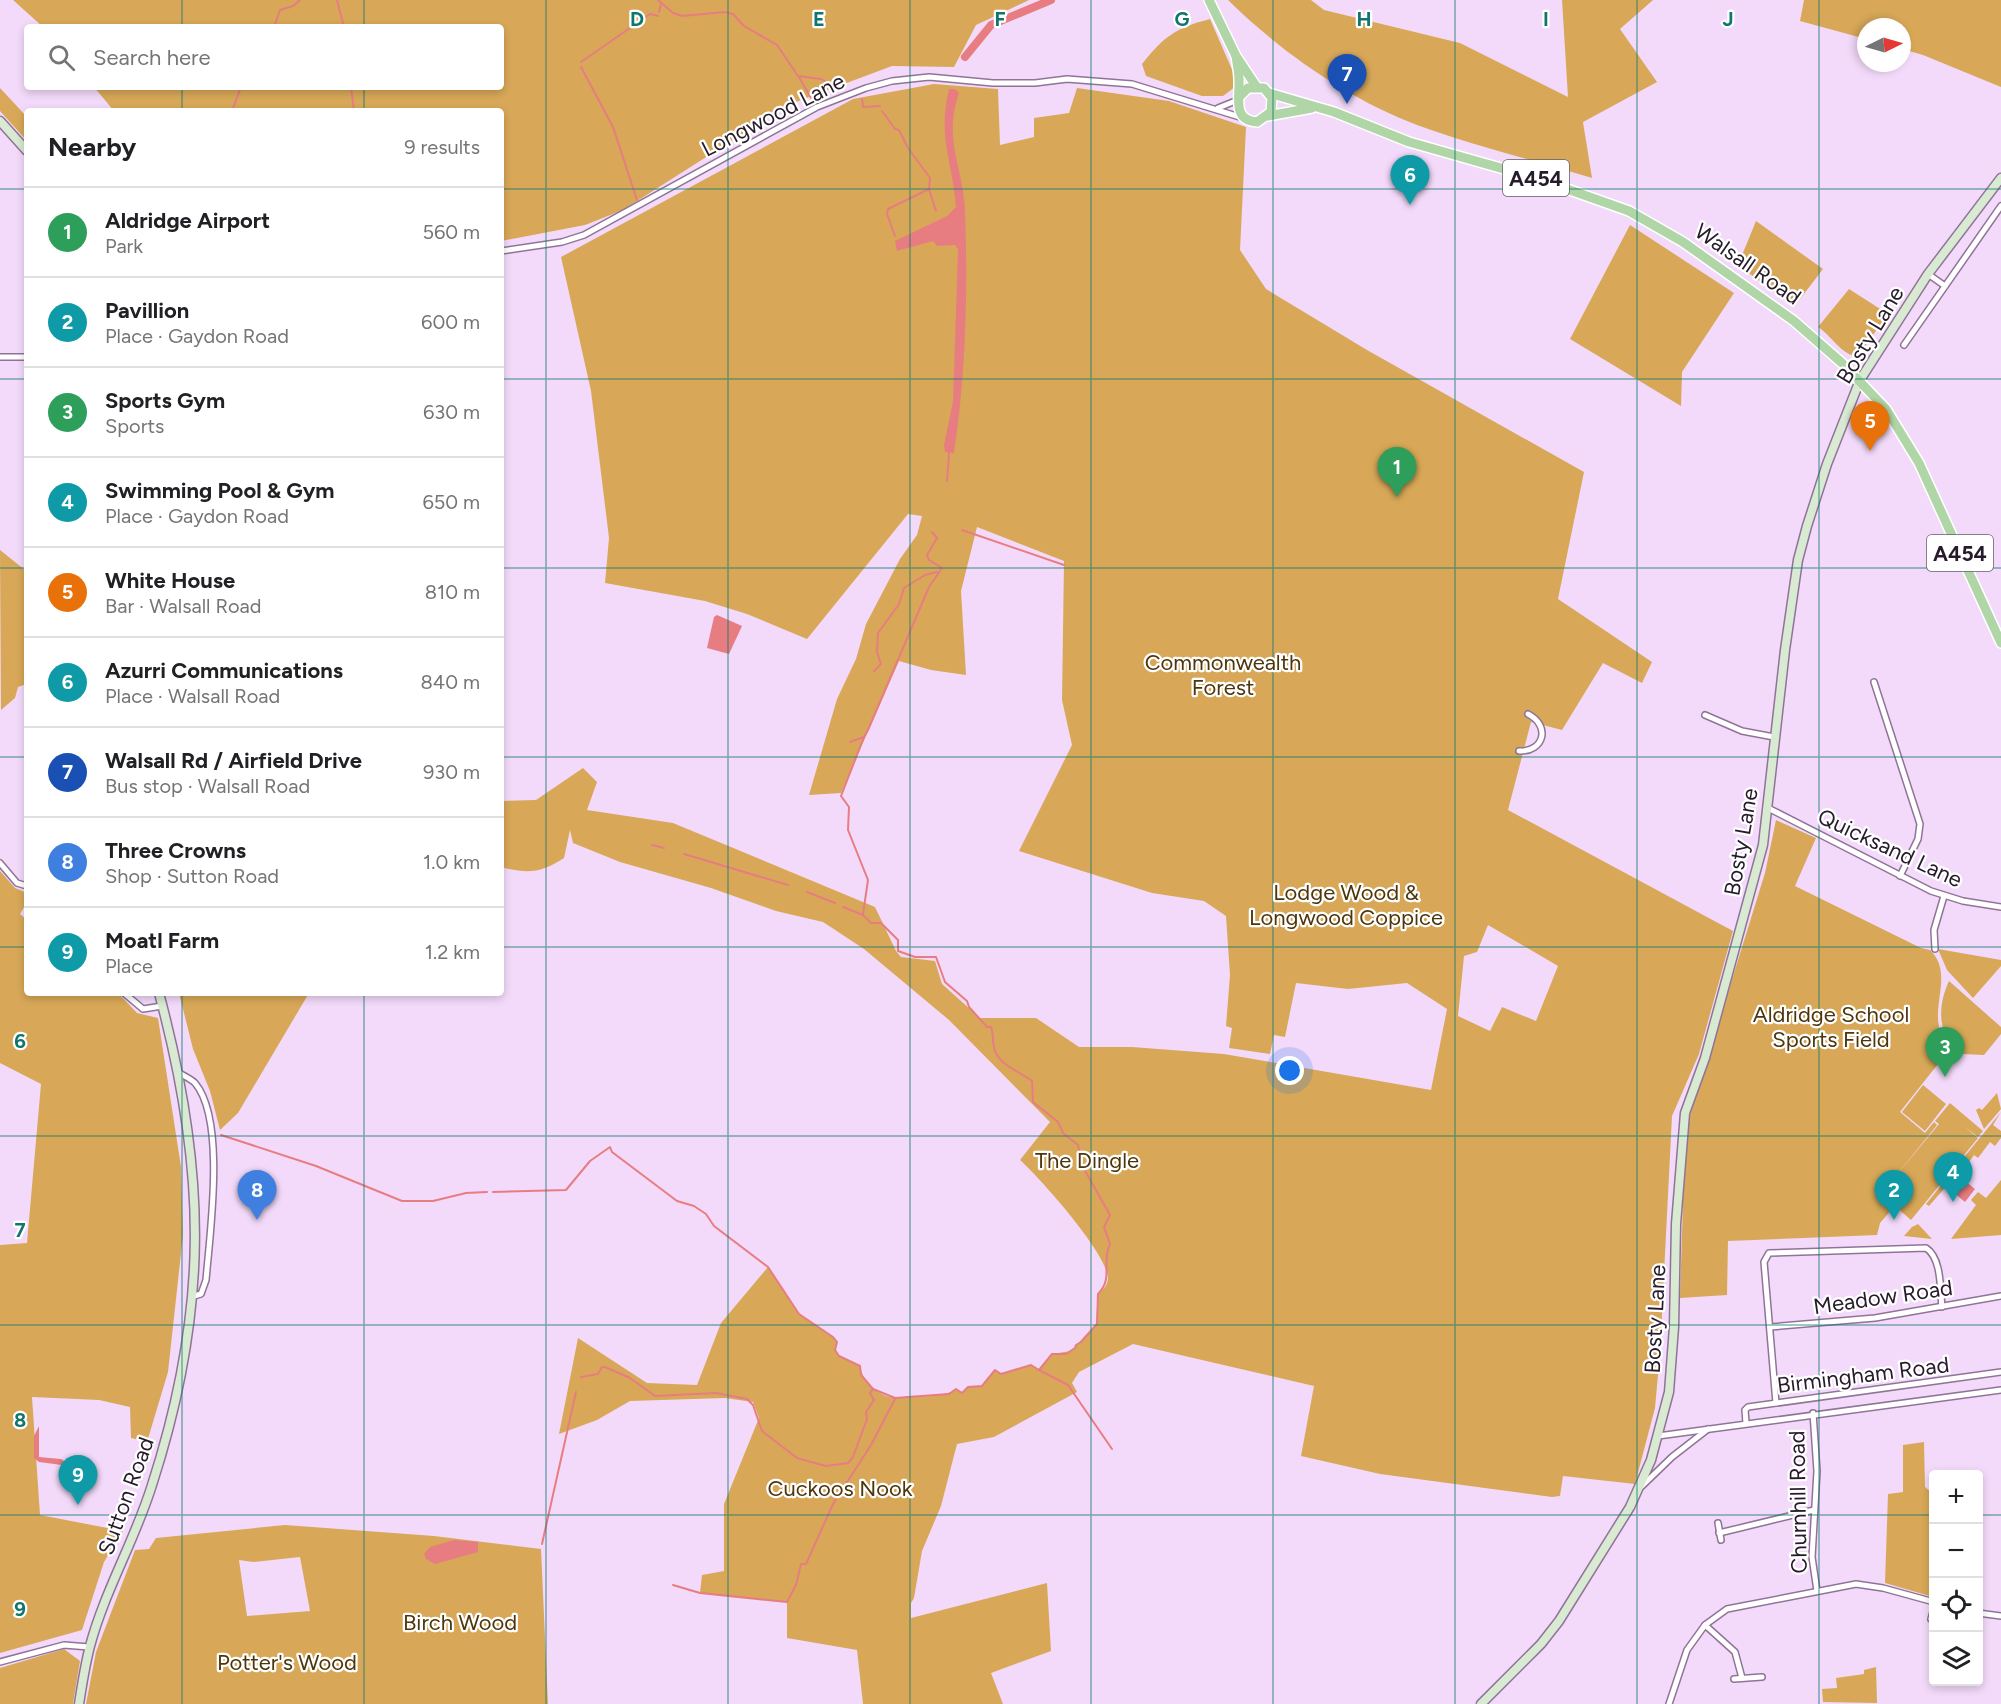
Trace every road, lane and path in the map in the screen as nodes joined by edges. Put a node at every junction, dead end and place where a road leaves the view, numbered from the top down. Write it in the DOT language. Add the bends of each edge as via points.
graph roads {
  1 [pos="1209,0"];
  2 [pos="1236,56"];
  3 [pos="1256,86"];
  4 [pos="1269,93"];
  5 [pos="1238,99"];
  6 [pos="1218,108"];
  7 [pos="1315,108"];
  8 [pos="1268,116"];
  9 [pos="1245,118"];
  10 [pos="0,121"];
  11 [pos="24,148"];
  12 [pos="2001,178"];
  13 [pos="2001,206"];
  14 [pos="504,251"];
  15 [pos="1928,274"];
  16 [pos="1945,286"];
  17 [pos="1904,345"];
  18 [pos="0,357"];
  19 [pos="24,357"];
  20 [pos="1860,380"];
  21 [pos="2001,643"];
  22 [pos="1874,682"];
  23 [pos="1878,693"];
  24 [pos="1869,694"];
  25 [pos="1528,714"];
  26 [pos="1706,715"];
  27 [pos="1774,737"];
  28 [pos="1519,751"];
  29 [pos="1768,808"];
  30 [pos="0,863"];
  31 [pos="1900,876"];
  32 [pos="24,885"];
  33 [pos="1944,896"];
  34 [pos="2001,907"];
  35 [pos="1935,949"];
  36 [pos="128,996"];
  37 [pos="160,996"];
  38 [pos="162,1006"];
  39 [pos="179,1074"];
  40 [pos="194,1296"];
  41 [pos="2001,1296"];
  42 [pos="1942,1307"];
  43 [pos="1770,1327"];
  44 [pos="2001,1372"];
  45 [pos="2001,1390"];
  46 [pos="1776,1403"];
  47 [pos="1813,1413"];
  48 [pos="1746,1423"];
  49 [pos="1709,1428"];
  50 [pos="1658,1436"];
  51 [pos="1641,1486"];
  52 [pos="1814,1510"];
  53 [pos="1718,1523"];
  54 [pos="1719,1533"];
  55 [pos="1721,1540"];
  56 [pos="1817,1591"];
  57 [pos="1929,1601"];
  58 [pos="1983,1614"];
  59 [pos="2001,1616"];
  60 [pos="1705,1625"];
  61 [pos="89,1647"];
  62 [pos="0,1662"];
  63 [pos="1762,1677"];
  64 [pos="1742,1678"];
  65 [pos="1734,1679"];
  66 [pos="79,1704"];
  67 [pos="1481,1704"];
  68 [pos="1669,1704"];
  1 -- 2 [label="main road"];
  2 -- 3 [label="main road"];
  2 -- 5 [label="main road"];
  3 -- 4 [label="main road"];
  3 -- 5 [label="main road" via="1245,89"];
  4 -- 7 [label="main road, Walsall Road / A454"];
  4 -- 8 [label="main road" via="1273,106"];
  5 -- 6 [label="street"];
  5 -- 9 [label="main road" via="1239,111"];
  6 -- 9 [label="street, Longwood Lane"];
  6 -- 14 [label="street, Longwood Lane" via="1132,84 929,77 892,81 848,94 720,158 584,235"];
  7 -- 8 [label="main road, Walsall Road / A454"];
  7 -- 20 [label="main road, Walsall Road / A454" via="1410,142 1600,198 1633,213 1683,242 1794,321"];
  8 -- 9 [label="main road" via="1257,122"];
  10 -- 11 [label="main road"];
  12 -- 15 [label="main road, Bosty Lane"];
  13 -- 16 [label="street, Bosty Lane"];
  15 -- 16 [label="street, Bosty Lane"];
  15 -- 20 [label="main road, Bosty Lane"];
  16 -- 17 [label="street, Bosty Lane" via="1910,329"];
  18 -- 19 [label="street"];
  20 -- 21 [label="main road, Walsall Road / A454" via="1886,409 1919,463"];
  20 -- 27 [label="main road, Bosty Lane" via="1818,489 1798,560"];
  22 -- 23 [label="street"];
  23 -- 24 [label="street"];
  23 -- 31 [label="street" via="1920,824 1918,839"];
  25 -- 28 [label="street" via="1541,724 1543,733 1529,752"];
  26 -- 27 [label="street" via="1742,731"];
  27 -- 29 [label="main road, Bosty Lane"];
  29 -- 31 [label="street, Quicksand Lane"];
  29 -- 50 [label="main road, Bosty Lane" via="1757,875 1685,1113 1676,1224 1672,1357 1669,1392"];
  30 -- 32 [label="street" via="17,883"];
  31 -- 33 [label="street, Quicksand Lane"];
  33 -- 34 [label="street, Quicksand Lane"];
  33 -- 35 [label="street" via="1934,930"];
  36 -- 38 [label="street" via="143,1009"];
  37 -- 38 [label="main road, Sutton Road"];
  38 -- 39 [label="main road, Sutton Road"];
  39 -- 40 [label="main road, Sutton Road" via="194,1176"];
  39 -- 40 [label="street, Sutton Road" via="193,1081 201,1095 210,1116 213,1144 206,1280 201,1294"];
  40 -- 61 [label="main road, Sutton Road" via="182,1378 159,1464"];
  41 -- 42 [label="street, Meadow Road"];
  42 -- 43 [label="street, Meadow Road" via="1855,1321"];
  42 -- 43 [label="street" via="1936,1263 1926,1248 1774,1251 1764,1262"];
  43 -- 46 [label="street"];
  44 -- 46 [label="street, Birmingham Road"];
  45 -- 47 [label="street, Birmingham Road"];
  46 -- 48 [label="street, Birmingham Road" via="1748,1407"];
  47 -- 48 [label="street, Birmingham Road"];
  47 -- 52 [label="street, Churnhill Road" via="1817,1471"];
  48 -- 49 [label="street, Birmingham Road"];
  49 -- 50 [label="street, Birmingham Road"];
  49 -- 51 [label="street"];
  50 -- 51 [label="main road, Bosty Lane"];
  51 -- 67 [label="main road, Bosty Lane" via="1559,1621"];
  52 -- 54 [label="street"];
  52 -- 56 [label="street, Churnhill Road" via="1812,1557"];
  53 -- 54 [label="street"];
  54 -- 55 [label="street"];
  56 -- 57 [label="street" via="1864,1585"];
  56 -- 60 [label="street" via="1727,1609"];
  58 -- 59 [label="street"];
  60 -- 64 [label="street" via="1735,1652"];
  60 -- 68 [label="street" via="1687,1650"];
  61 -- 62 [label="street" via="64,1645"];
  61 -- 66 [label="main road, Sutton Road"];
  63 -- 64 [label="street"];
  64 -- 65 [label="street"];
}
